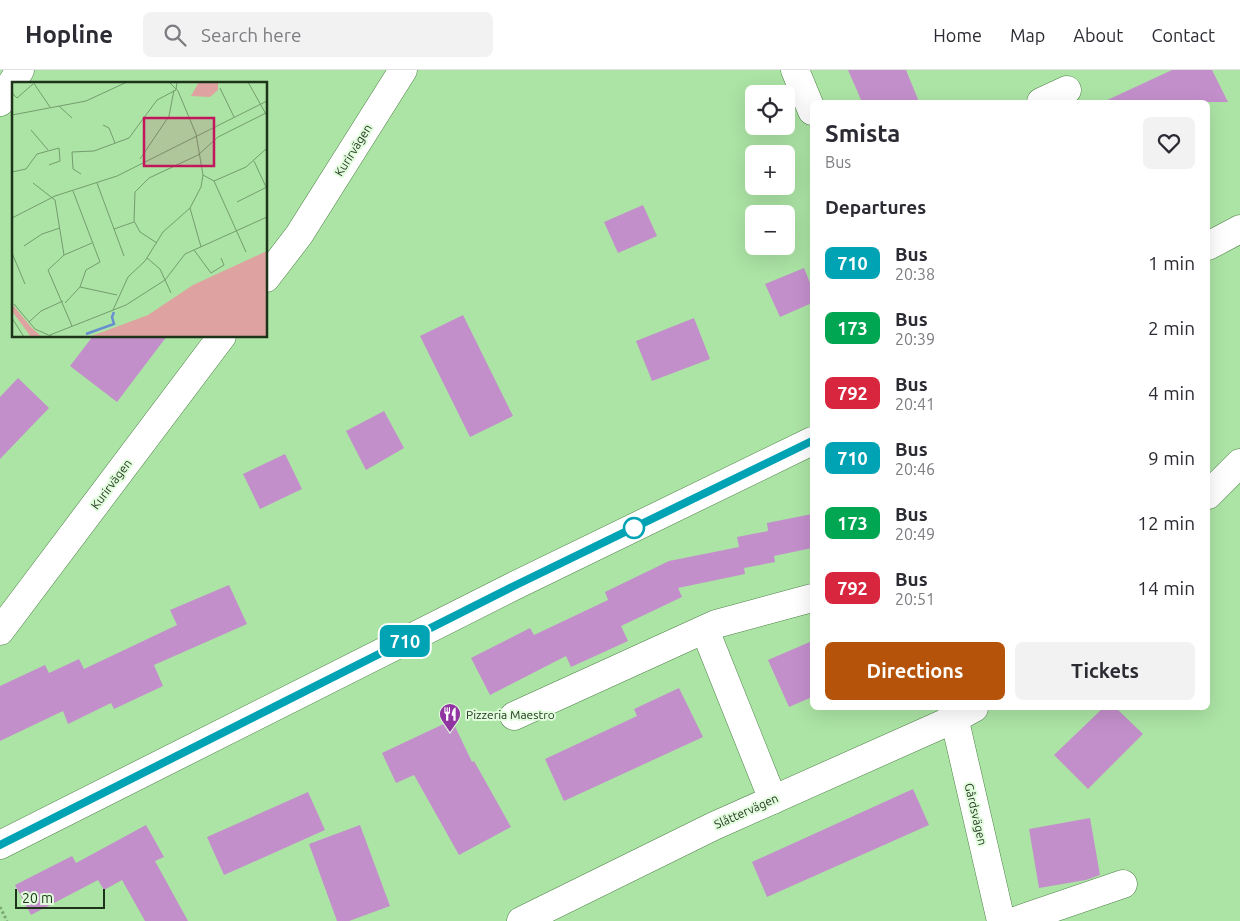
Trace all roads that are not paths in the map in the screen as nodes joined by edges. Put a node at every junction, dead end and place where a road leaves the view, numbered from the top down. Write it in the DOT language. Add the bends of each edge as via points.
graph roads {
  1 [pos="20,70"];
  2 [pos="403,70"];
  3 [pos="795,70"];
  4 [pos="12,82"];
  5 [pos="12,83"];
  6 [pos="1067,90"];
  7 [pos="1045,100"];
  8 [pos="0,102"];
  9 [pos="810,106"];
  10 [pos="1240,229"];
  11 [pos="1210,245"];
  12 [pos="268,275"];
  13 [pos="221,338"];
  14 [pos="810,442"];
  15 [pos="1240,463"];
  16 [pos="1210,493"];
  17 [pos="810,599"];
  18 [pos="705,630"];
  19 [pos="0,631"];
  20 [pos="960,711"];
  21 [pos="514,716"];
  22 [pos="773,800"];
  23 [pos="0,846"];
  24 [pos="1123,884"];
  25 [pos="521,921"];
  26 [pos="1001,921"];
  27 [pos="1015,921"];
  1 -- 4 [label="street"];
  2 -- 12 [label="street, Kurirvägen" via="299,234"];
  3 -- 9 [label="street"];
  5 -- 8 [label="street"];
  6 -- 7 [label="street"];
  10 -- 11 [label="street"];
  13 -- 19 [label="street, Kurirvägen"];
  14 -- 23 [label="street" via="514,586"];
  15 -- 16 [label="street"];
  17 -- 18 [label="street"];
  18 -- 21 [label="street"];
  18 -- 22 [label="street"];
  20 -- 22 [label="street, Slåttervägen"];
  20 -- 26 [label="street, Gårdsvägen"];
  22 -- 25 [label="street, Slåttervägen"];
  24 -- 27 [label="street"];
}
